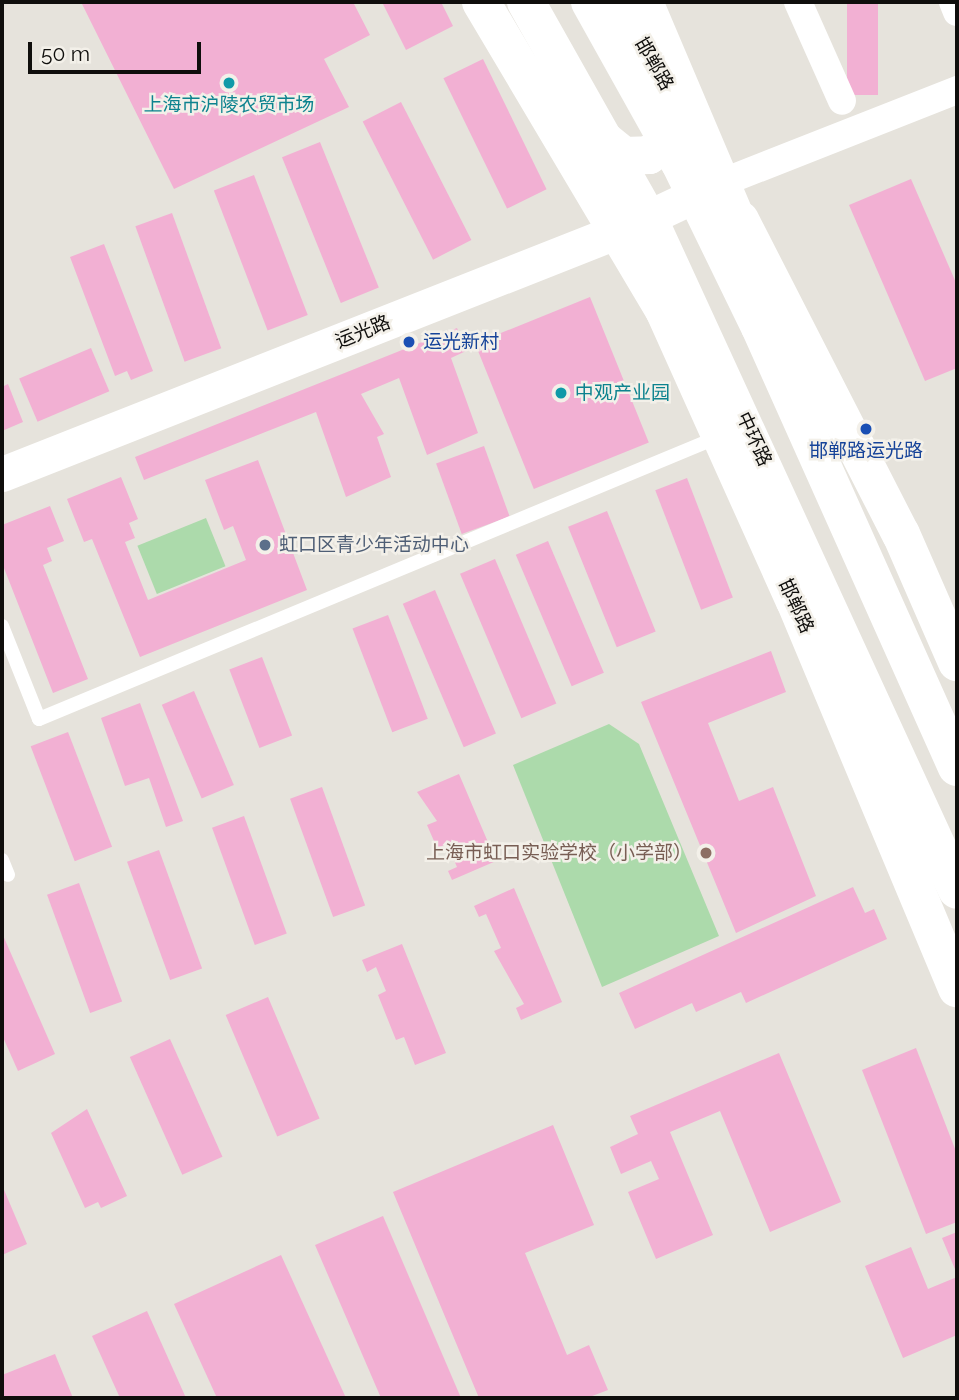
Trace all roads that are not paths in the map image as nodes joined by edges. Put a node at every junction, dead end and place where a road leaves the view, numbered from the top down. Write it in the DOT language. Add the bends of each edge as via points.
graph roads {
  1 [pos="481,2"];
  2 [pos="497,2"];
  3 [pos="526,2"];
  4 [pos="533,2"];
  5 [pos="590,2"];
  6 [pos="600,2"];
  7 [pos="798,2"];
  8 [pos="953,2"];
  9 [pos="957,12"];
  10 [pos="636,22"];
  11 [pos="957,90"];
  12 [pos="842,101"];
  13 [pos="578,105"];
  14 [pos="722,183"];
  15 [pos="682,203"];
  16 [pos="628,227"];
  17 [pos="720,436"];
  18 [pos="2,474"];
  19 [pos="846,510"];
  20 [pos="901,534"];
  21 [pos="821,585"];
  22 [pos="2,626"];
  23 [pos="957,662"];
  24 [pos="957,767"];
  25 [pos="2,860"];
  26 [pos="8,875"];
  27 [pos="957,890"];
  28 [pos="957,989"];
  1 -- 21 [label="main road"];
  2 -- 16 [label="main road, 邯郸路"];
  3 -- 21 [label="main road, 中环路" via="649,220"];
  4 -- 13 [label="main road, 邯郸路"];
  5 -- 19 [label="main road" via="680,163"];
  6 -- 10 [label="main road, 邯郸路"];
  7 -- 12 [label="street"];
  8 -- 9 [label="street"];
  10 -- 13 [label="main road" via="668,120 659,150 638,158 613,151"];
  10 -- 14 [label="main road"];
  10 -- 14 [label="main road, 邯郸路"];
  11 -- 14 [label="street"];
  13 -- 16 [label="main road, 邯郸路"];
  14 -- 15 [label="street, 运光路"];
  14 -- 19 [label="main road" via="797,368"];
  14 -- 20 [label="main road, 邯郸路"];
  15 -- 16 [label="street, 运光路"];
  15 -- 20 [label="main road" via="787,411"];
  16 -- 17 [label="main road, 邯郸路"];
  16 -- 18 [label="street, 运光路"];
  17 -- 22 [label="lane" via="40,719"];
  17 -- 28 [label="main road, 邯郸路"];
  19 -- 24 [label="main road"];
  20 -- 23 [label="main road, 邯郸路"];
  21 -- 27 [label="main road, 中环路"];
  25 -- 26 [label="lane"];
}
